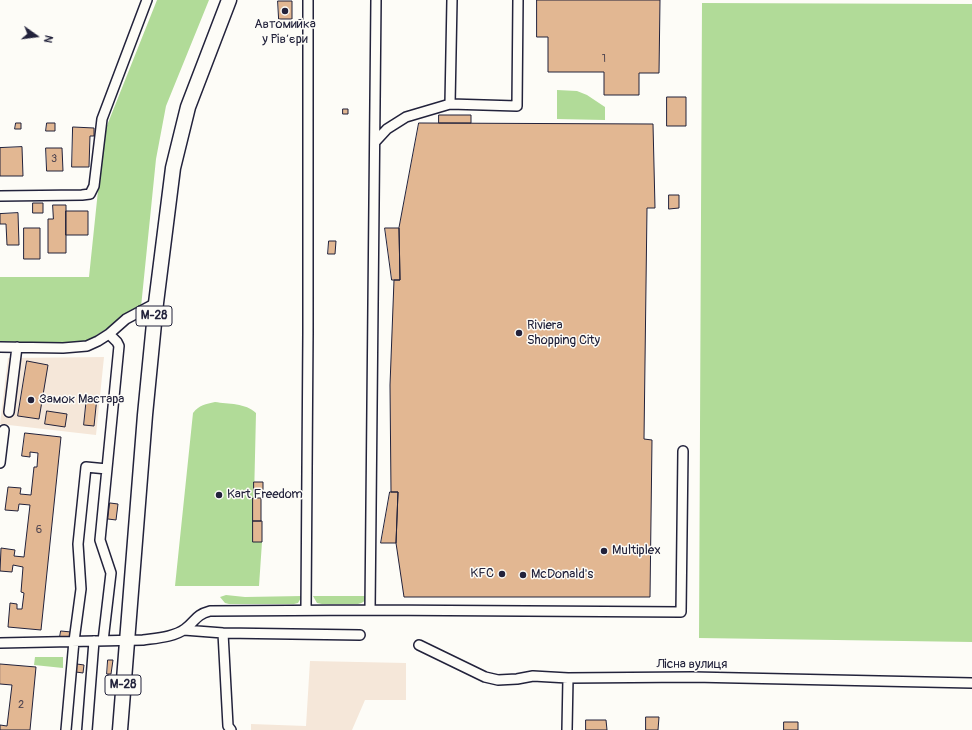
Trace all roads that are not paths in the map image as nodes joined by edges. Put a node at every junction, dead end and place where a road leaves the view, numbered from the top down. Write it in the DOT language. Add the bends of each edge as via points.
graph roads {
  1 [pos="147,0"];
  2 [pos="229,0"];
  3 [pos="308,0"];
  4 [pos="376,0"];
  5 [pos="452,0"];
  6 [pos="518,0"];
  7 [pos="450,104"];
  8 [pos="375,142"];
  9 [pos="0,196"];
  10 [pos="156,303"];
  11 [pos="110,334"];
  12 [pos="0,347"];
  13 [pos="18,347"];
  14 [pos="9,412"];
  15 [pos="4,430"];
  16 [pos="683,451"];
  17 [pos="0,463"];
  18 [pos="107,469"];
  19 [pos="306,609"];
  20 [pos="370,610"];
  21 [pos="184,630"];
  22 [pos="223,633"];
  23 [pos="360,635"];
  24 [pos="127,640"];
  25 [pos="74,641"];
  26 [pos="98,641"];
  27 [pos="0,643"];
  28 [pos="419,645"];
  29 [pos="568,678"];
  30 [pos="972,683"];
  31 [pos="66,730"];
  32 [pos="87,730"];
  33 [pos="120,730"];
  34 [pos="231,730"];
  35 [pos="567,730"];
  1 -- 9 [label="street" via="102,120 94,186 90,194"];
  2 -- 10 [label="highway, М-28" via="188,107 180,137 173,168"];
  3 -- 19 [label="street"];
  4 -- 8 [label="street"];
  5 -- 7 [label="street"];
  6 -- 7 [label="street" via="517,106"];
  7 -- 8 [label="street" via="406,117 387,129"];
  8 -- 20 [label="street"];
  10 -- 11 [label="street" via="126,319"];
  10 -- 24 [label="highway, М-28"];
  11 -- 13 [label="street" via="87,346"];
  11 -- 18 [label="street" via="119,346"];
  12 -- 13 [label="street"];
  13 -- 14 [label="street"];
  15 -- 17 [label="street"];
  16 -- 20 [label="street" via="681,612"];
  18 -- 25 [label="street" via="86,467 78,544 81,589"];
  18 -- 26 [label="street" via="100,540 111,573"];
  19 -- 20 [label="street"];
  19 -- 21 [label="street" via="210,610 197,616"];
  21 -- 22 [label="street"];
  21 -- 24 [label="street" via="162,638"];
  22 -- 23 [label="street"];
  22 -- 34 [label="street" via="228,726"];
  24 -- 26 [label="street"];
  24 -- 33 [label="highway, М-28"];
  25 -- 26 [label="street"];
  25 -- 27 [label="street"];
  25 -- 31 [label="street"];
  26 -- 32 [label="street"];
  28 -- 29 [label="street, Лісна вулиця" via="485,677 498,680 533,676"];
  29 -- 30 [label="street, Лісна вулиця" via="693,677"];
  29 -- 35 [label="street"];
}
